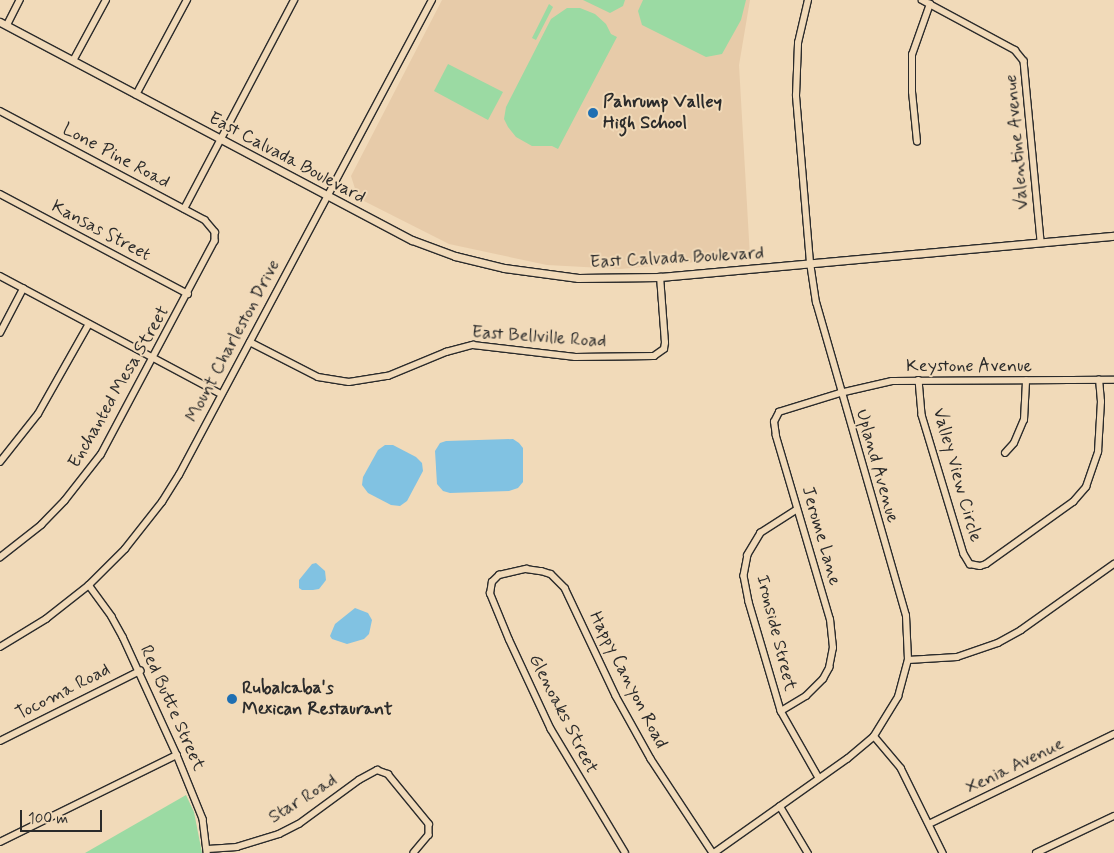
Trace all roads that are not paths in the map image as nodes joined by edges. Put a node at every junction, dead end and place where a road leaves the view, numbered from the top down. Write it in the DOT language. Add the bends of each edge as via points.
graph roads {
  1 [pos="20,0"];
  2 [pos="106,0"];
  3 [pos="187,0"];
  4 [pos="294,0"];
  5 [pos="432,0"];
  6 [pos="808,0"];
  7 [pos="922,0"];
  8 [pos="930,4"];
  9 [pos="4,23"];
  10 [pos="73,61"];
  11 [pos="136,95"];
  12 [pos="0,111"];
  13 [pos="221,140"];
  14 [pos="917,142"];
  15 [pos="0,194"];
  16 [pos="327,196"];
  17 [pos="184,209"];
  18 [pos="214,232"];
  19 [pos="1114,236"];
  20 [pos="1041,242"];
  21 [pos="810,263"];
  22 [pos="0,276"];
  23 [pos="660,278"];
  24 [pos="23,289"];
  25 [pos="188,294"];
  26 [pos="89,324"];
  27 [pos="0,333"];
  28 [pos="250,342"];
  29 [pos="154,358"];
  30 [pos="919,380"];
  31 [pos="1099,380"];
  32 [pos="1114,380"];
  33 [pos="1026,381"];
  34 [pos="840,393"];
  35 [pos="222,394"];
  36 [pos="1005,453"];
  37 [pos="0,462"];
  38 [pos="797,510"];
  39 [pos="0,558"];
  40 [pos="1114,564"];
  41 [pos="492,582"];
  42 [pos="89,584"];
  43 [pos="0,647"];
  44 [pos="908,660"];
  45 [pos="140,671"];
  46 [pos="781,711"];
  47 [pos="1114,734"];
  48 [pos="874,736"];
  49 [pos="0,741"];
  50 [pos="177,755"];
  51 [pos="819,778"];
  52 [pos="780,806"];
  53 [pos="1114,816"];
  54 [pos="929,824"];
  55 [pos="0,842"];
  56 [pos="208,851"];
  57 [pos="414,853"];
  58 [pos="625,853"];
  59 [pos="714,853"];
  60 [pos="808,853"];
  61 [pos="943,853"];
  62 [pos="1036,853"];
  1 -- 9 [label="street"];
  2 -- 10 [label="street"];
  3 -- 11 [label="street"];
  4 -- 13 [label="street"];
  5 -- 16 [label="street, Mount Charleston Drive"];
  6 -- 21 [label="street, Upland Avenue" via="795,73"];
  7 -- 8 [label="street, Valentine Avenue"];
  8 -- 14 [label="street" via="915,44 912,63"];
  8 -- 20 [label="street, Valentine Avenue" via="1015,50 1024,61"];
  9 -- 10 [label="main road, East Calvada Boulevard"];
  10 -- 11 [label="main road, East Calvada Boulevard"];
  11 -- 13 [label="main road, East Calvada Boulevard"];
  12 -- 17 [label="street, Lone Pine Road"];
  13 -- 16 [label="main road, East Calvada Boulevard"];
  13 -- 17 [label="street"];
  15 -- 25 [label="street, Kansas Street"];
  16 -- 23 [label="main road, East Calvada Boulevard" via="434,248 504,268 578,278"];
  16 -- 28 [label="street, Mount Charleston Drive"];
  17 -- 18 [label="street, Lone Pine Road" via="205,220"];
  18 -- 25 [label="street, Enchanted Mesa Street" via="212,249"];
  19 -- 20 [label="main road, East Calvada Boulevard"];
  20 -- 21 [label="main road, East Calvada Boulevard"];
  21 -- 23 [label="main road, East Calvada Boulevard"];
  21 -- 34 [label="street, Upland Avenue" via="821,326"];
  22 -- 24 [label="street"];
  23 -- 28 [label="street, East Bellville Road" via="664,349 654,356 575,356 473,346 446,352 388,376 357,382 318,377"];
  24 -- 26 [label="street"];
  24 -- 27 [label="street"];
  25 -- 29 [label="street, Enchanted Mesa Street"];
  26 -- 29 [label="street"];
  26 -- 37 [label="street" via="38,414"];
  28 -- 35 [label="street, Mount Charleston Drive"];
  29 -- 35 [label="street"];
  29 -- 39 [label="street, Enchanted Mesa Street" via="115,432 84,480 42,524"];
  30 -- 31 [label="street, Valley View Circle" via="922,415 964,554 970,564 980,566 1073,502 1086,487 1098,452"];
  30 -- 33 [label="street, Keystone Avenue"];
  30 -- 34 [label="street, Keystone Avenue" via="877,384"];
  31 -- 32 [label="street, Keystone Avenue"];
  31 -- 33 [label="street, Keystone Avenue"];
  33 -- 36 [label="street" via="1024,420 1014,443"];
  34 -- 38 [label="street, Jerome Lane" via="784,409 774,422"];
  34 -- 44 [label="street, Upland Avenue" via="906,616"];
  35 -- 42 [label="street, Mount Charleston Drive" via="162,502 124,549"];
  38 -- 46 [label="street, Jerome Lane" via="830,620 833,648 823,679 806,696"];
  38 -- 46 [label="street, Ironside Street" via="761,533 748,555 744,570 749,602"];
  40 -- 44 [label="street" via="998,643 957,657"];
  41 -- 58 [label="street, Glenoaks Street" via="492,601 551,730"];
  41 -- 59 [label="street, Happy Canyon Road" via="499,575 526,569 541,571 559,580 629,720"];
  42 -- 43 [label="street, Mount Charleston Drive" via="46,619"];
  42 -- 45 [label="street, Red Butte Street" via="112,617"];
  44 -- 48 [label="street, Upland Avenue" via="898,697"];
  45 -- 49 [label="street, Tocoma Road"];
  45 -- 50 [label="street, Red Butte Street"];
  46 -- 51 [label="street, Ironside Street"];
  47 -- 54 [label="street, Xenia Avenue"];
  48 -- 51 [label="street, Upland Avenue"];
  48 -- 54 [label="street" via="901,768"];
  50 -- 55 [label="street"];
  50 -- 56 [label="street, Red Butte Street" via="203,819"];
  51 -- 52 [label="street, Upland Avenue"];
  52 -- 59 [label="street, Upland Avenue"];
  52 -- 60 [label="street"];
  53 -- 62 [label="street"];
  54 -- 61 [label="street"];
  56 -- 57 [label="street, Star Road" via="257,842 279,834 299,824 371,772 382,771 429,824 428,835"];
}
